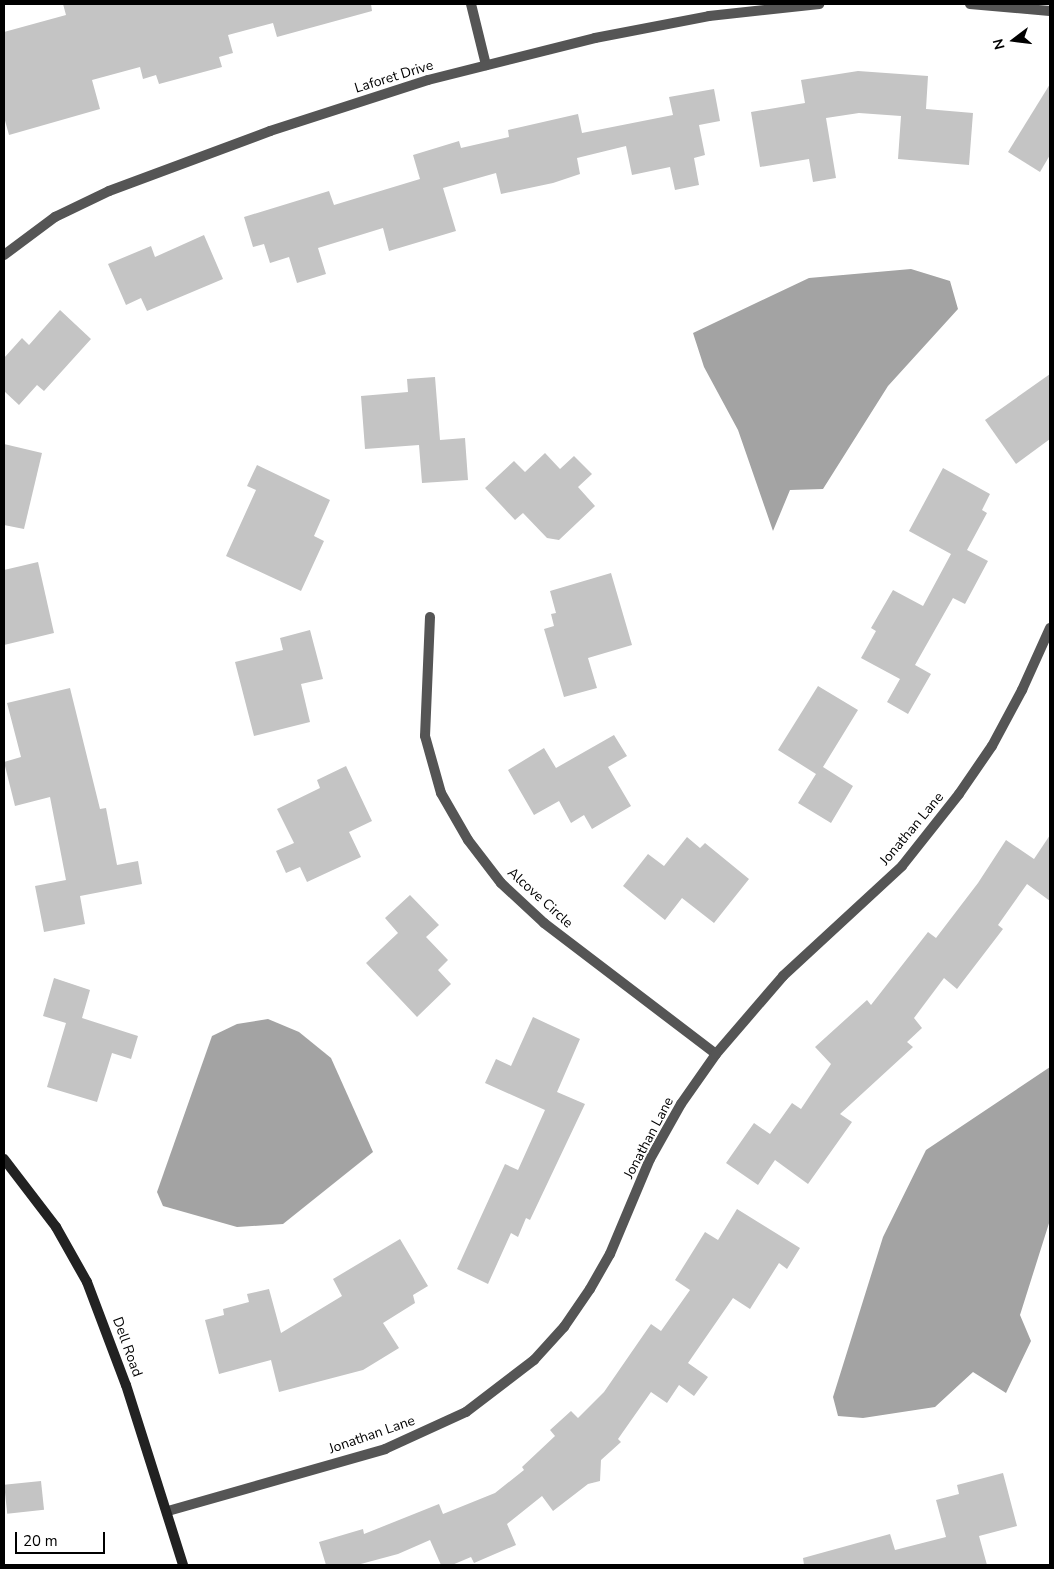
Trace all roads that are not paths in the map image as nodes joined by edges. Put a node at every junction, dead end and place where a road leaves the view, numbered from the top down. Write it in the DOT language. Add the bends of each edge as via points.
graph roads {
  1 [pos="471,4"];
  2 [pos="819,4"];
  3 [pos="970,4"];
  4 [pos="1050,11"];
  5 [pos="486,65"];
  6 [pos="4,255"];
  7 [pos="430,617"];
  8 [pos="1050,628"];
  9 [pos="716,1054"];
  10 [pos="4,1159"];
  11 [pos="168,1511"];
  12 [pos="183,1565"];
  1 -- 5 [label="street"];
  2 -- 5 [label="street, Laforet Drive" via="709,16 595,38"];
  3 -- 4 [label="street"];
  5 -- 6 [label="street, Laforet Drive" via="428,80 270,131 109,191 55,216"];
  7 -- 9 [label="street, Alcove Circle" via="425,736 441,793 468,840 501,883 544,922"];
  8 -- 9 [label="street, Jonathan Lane" via="1013,706 959,794 902,866 783,976"];
  9 -- 11 [label="street, Jonathan Lane" via="681,1104 650,1159 610,1254 590,1289 564,1327 522,1370 466,1412 385,1448"];
  10 -- 11 [label="street, Dell Road" via="56,1227 87,1282 110,1336"];
  11 -- 12 [label="street, Dell Road"];
}
